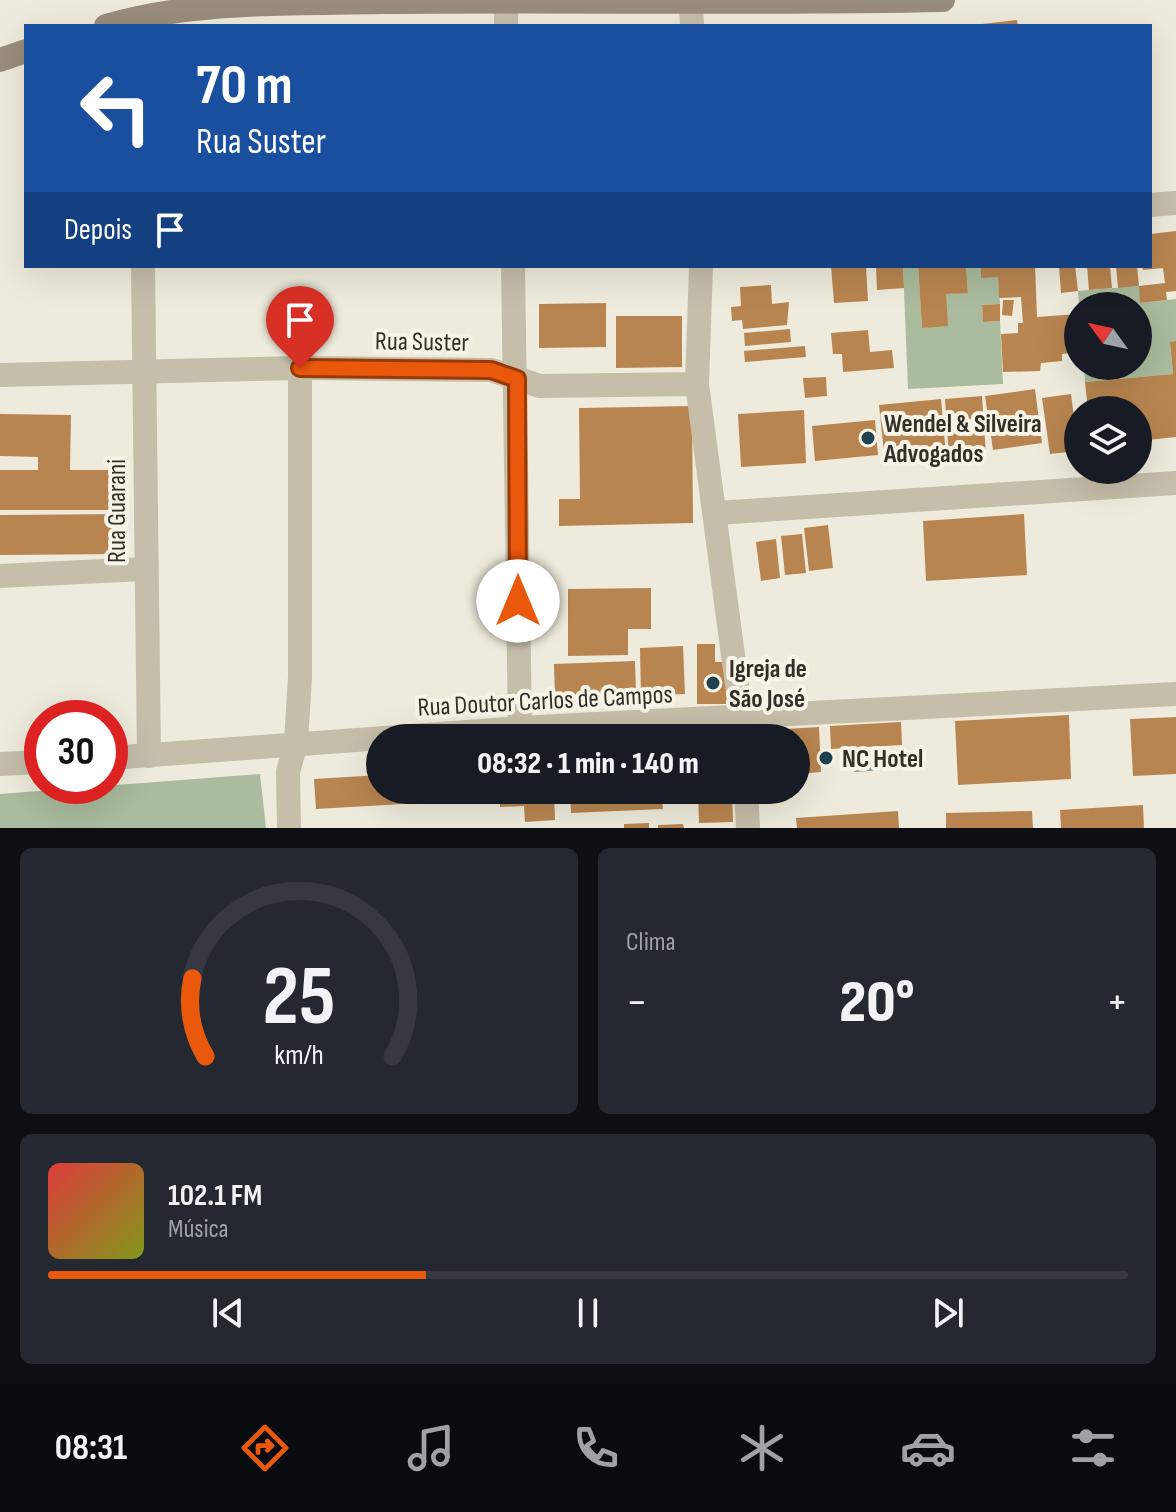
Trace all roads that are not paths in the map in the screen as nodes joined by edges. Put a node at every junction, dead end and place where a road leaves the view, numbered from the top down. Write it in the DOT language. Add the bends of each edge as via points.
graph roads {
  1 [pos="506,0"];
  2 [pos="943,0"];
  3 [pos="758,2"];
  4 [pos="692,14"];
  5 [pos="143,20"];
  6 [pos="118,24"];
  7 [pos="506,24"];
  8 [pos="24,52"];
  9 [pos="0,60"];
  10 [pos="1176,203"];
  11 [pos="1152,205"];
  12 [pos="143,268"];
  13 [pos="513,268"];
  14 [pos="701,268"];
  15 [pos="300,368"];
  16 [pos="143,371"];
  17 [pos="0,375"];
  18 [pos="517,379"];
  19 [pos="697,384"];
  20 [pos="1176,483"];
  21 [pos="716,513"];
  22 [pos="144,569"];
  23 [pos="0,576"];
  24 [pos="1176,694"];
  25 [pos="520,724"];
  26 [pos="743,724"];
  27 [pos="795,724"];
  28 [pos="366,738"];
  29 [pos="296,743"];
  30 [pos="149,756"];
  31 [pos="128,757"];
  32 [pos="24,763"];
  33 [pos="0,764"];
  34 [pos="747,804"];
  35 [pos="289,828"];
  36 [pos="748,828"];
  1 -- 4 [label="street"];
  1 -- 5 [label="street" via="194,6"];
  1 -- 7 [label="street"];
  2 -- 3 [label="street"];
  3 -- 4 [label="street"];
  5 -- 6 [label="street"];
  8 -- 9 [label="street"];
  10 -- 11 [label="street"];
  12 -- 16 [label="street, Rua Guarani"];
  13 -- 18 [label="street"];
  14 -- 19 [label="street"];
  15 -- 16 [label="street, Rua Suster"];
  15 -- 18 [label="street, Rua Suster" via="491,370"];
  15 -- 29 [label="street"];
  16 -- 17 [label="street, Rua Suster"];
  16 -- 22 [label="street, Rua Guarani"];
  18 -- 19 [label="street, Rua Suster" via="540,386"];
  18 -- 25 [label="street"];
  19 -- 21 [label="street"];
  20 -- 21 [label="street"];
  21 -- 26 [label="street"];
  22 -- 23 [label="street"];
  22 -- 30 [label="street, Rua Guarani"];
  24 -- 27 [label="street, Rua Doutor Carlos de Campos"];
  28 -- 29 [label="street, Rua Doutor Carlos de Campos"];
  29 -- 30 [label="street, Rua Doutor Carlos de Campos"];
  29 -- 35 [label="street" via="288,772"];
  30 -- 31 [label="street, Rua Doutor Carlos de Campos"];
  32 -- 33 [label="street"];
  34 -- 36 [label="street"];
}
